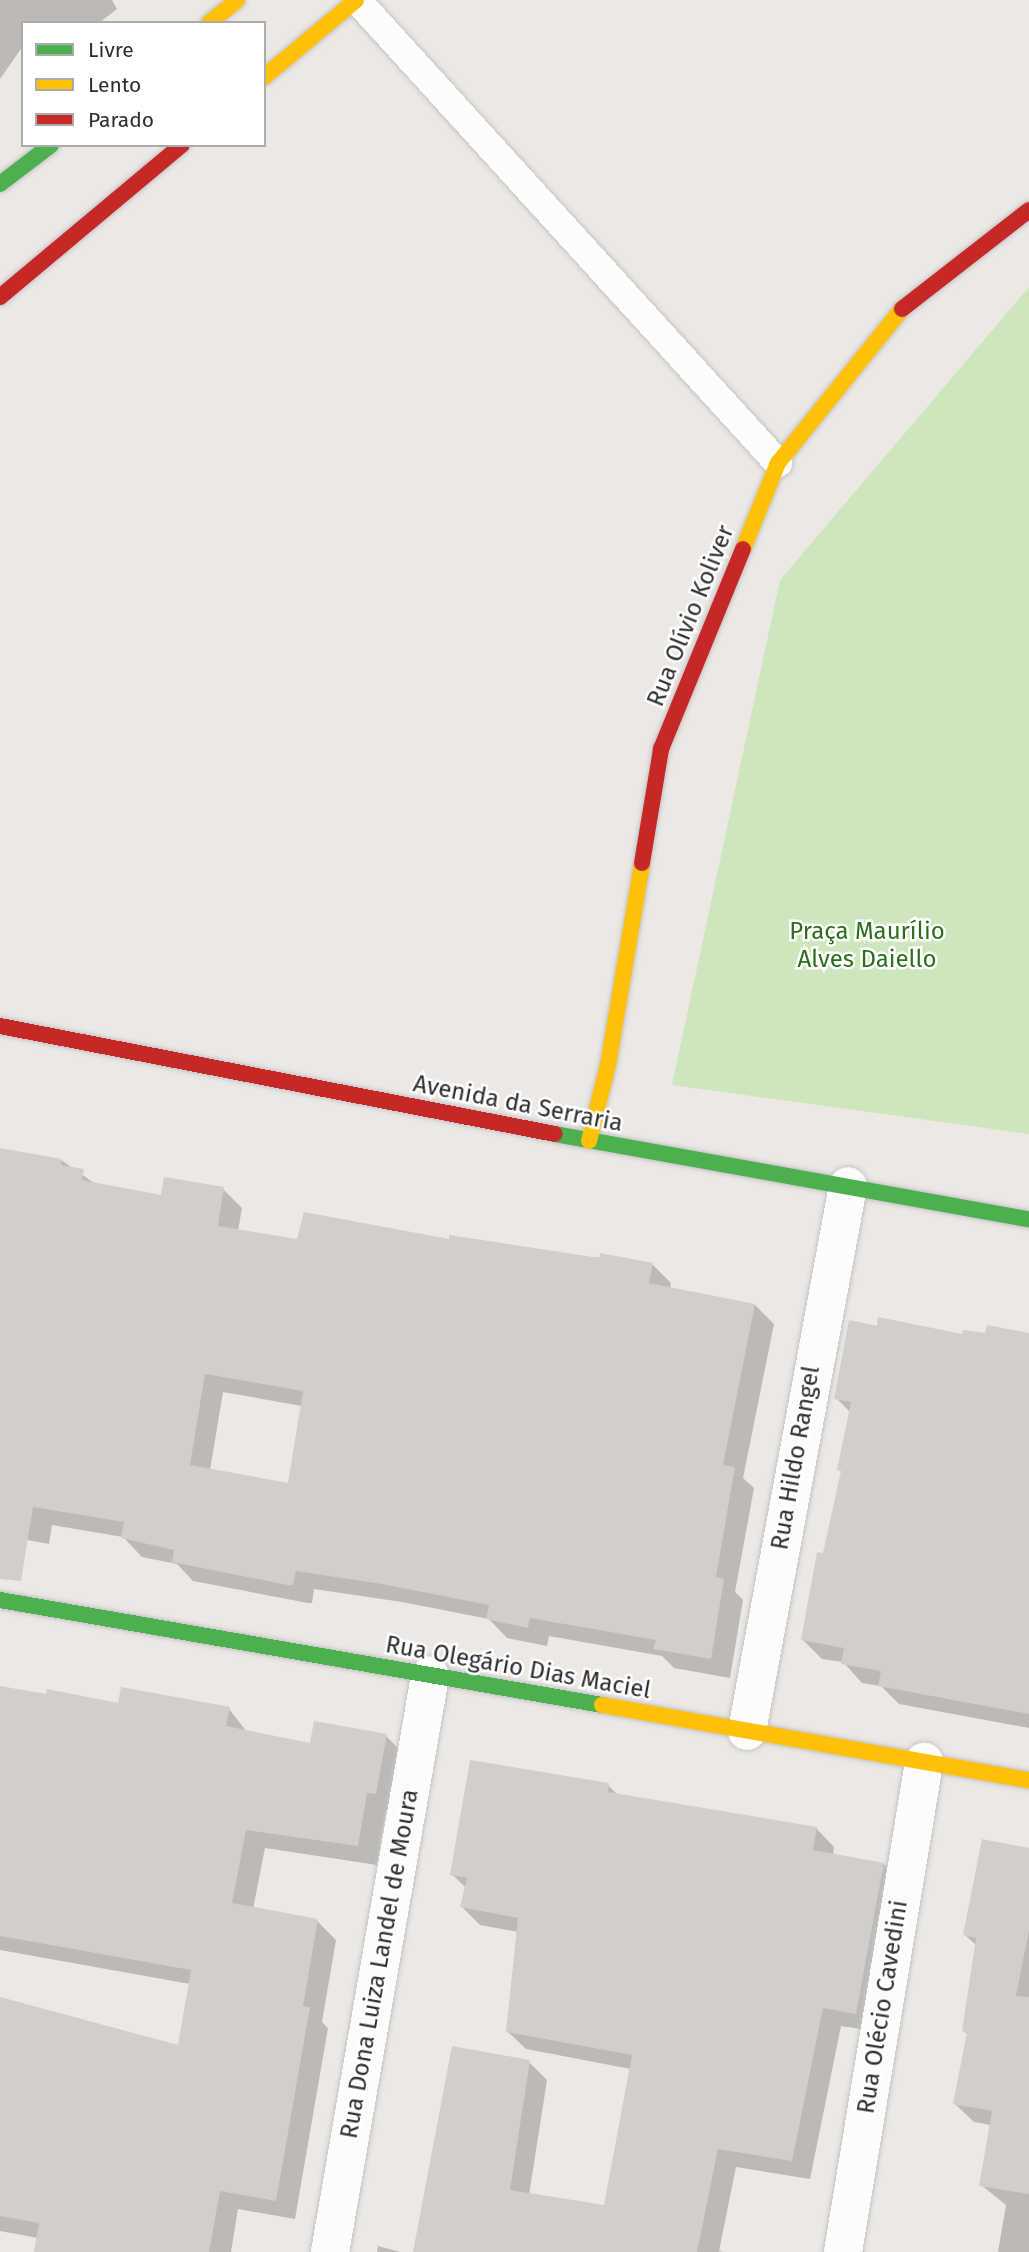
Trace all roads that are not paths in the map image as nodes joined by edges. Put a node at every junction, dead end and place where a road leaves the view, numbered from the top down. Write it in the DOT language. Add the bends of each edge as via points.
graph roads {
  1 [pos="237,0"];
  2 [pos="356,0"];
  3 [pos="211,21"];
  4 [pos="266,75"];
  5 [pos="48,147"];
  6 [pos="180,147"];
  7 [pos="0,184"];
  8 [pos="1029,210"];
  9 [pos="0,297"];
  10 [pos="778,463"];
  11 [pos="0,1026"];
  12 [pos="589,1141"];
  13 [pos="848,1186"];
  14 [pos="1029,1219"];
  15 [pos="0,1600"];
  16 [pos="430,1675"];
  17 [pos="747,1731"];
  18 [pos="924,1762"];
  19 [pos="1029,1780"];
  20 [pos="330,2252"];
  21 [pos="843,2252"];
  1 -- 3 [label="street"];
  2 -- 4 [label="street"];
  2 -- 10 [label="lane"];
  5 -- 7 [label="street"];
  6 -- 9 [label="street"];
  8 -- 10 [label="street, Rua Olívio Koliver" via="909,301"];
  10 -- 12 [label="street, Rua Olívio Koliver" via="661,749 608,1065"];
  11 -- 12 [label="street, Avenida da Serraria"];
  12 -- 13 [label="street, Avenida da Serraria"];
  13 -- 14 [label="street, Avenida da Serraria"];
  13 -- 17 [label="street, Rua Hildo Rangel"];
  15 -- 16 [label="street, Rua Olegário Dias Maciel"];
  16 -- 17 [label="street, Rua Olegário Dias Maciel"];
  16 -- 20 [label="street, Rua Dona Luiza Landel de Moura"];
  17 -- 18 [label="street, Rua Olegário Dias Maciel"];
  18 -- 19 [label="street, Rua Olegário Dias Maciel"];
  18 -- 21 [label="street, Rua Olécio Cavedini"];
}
